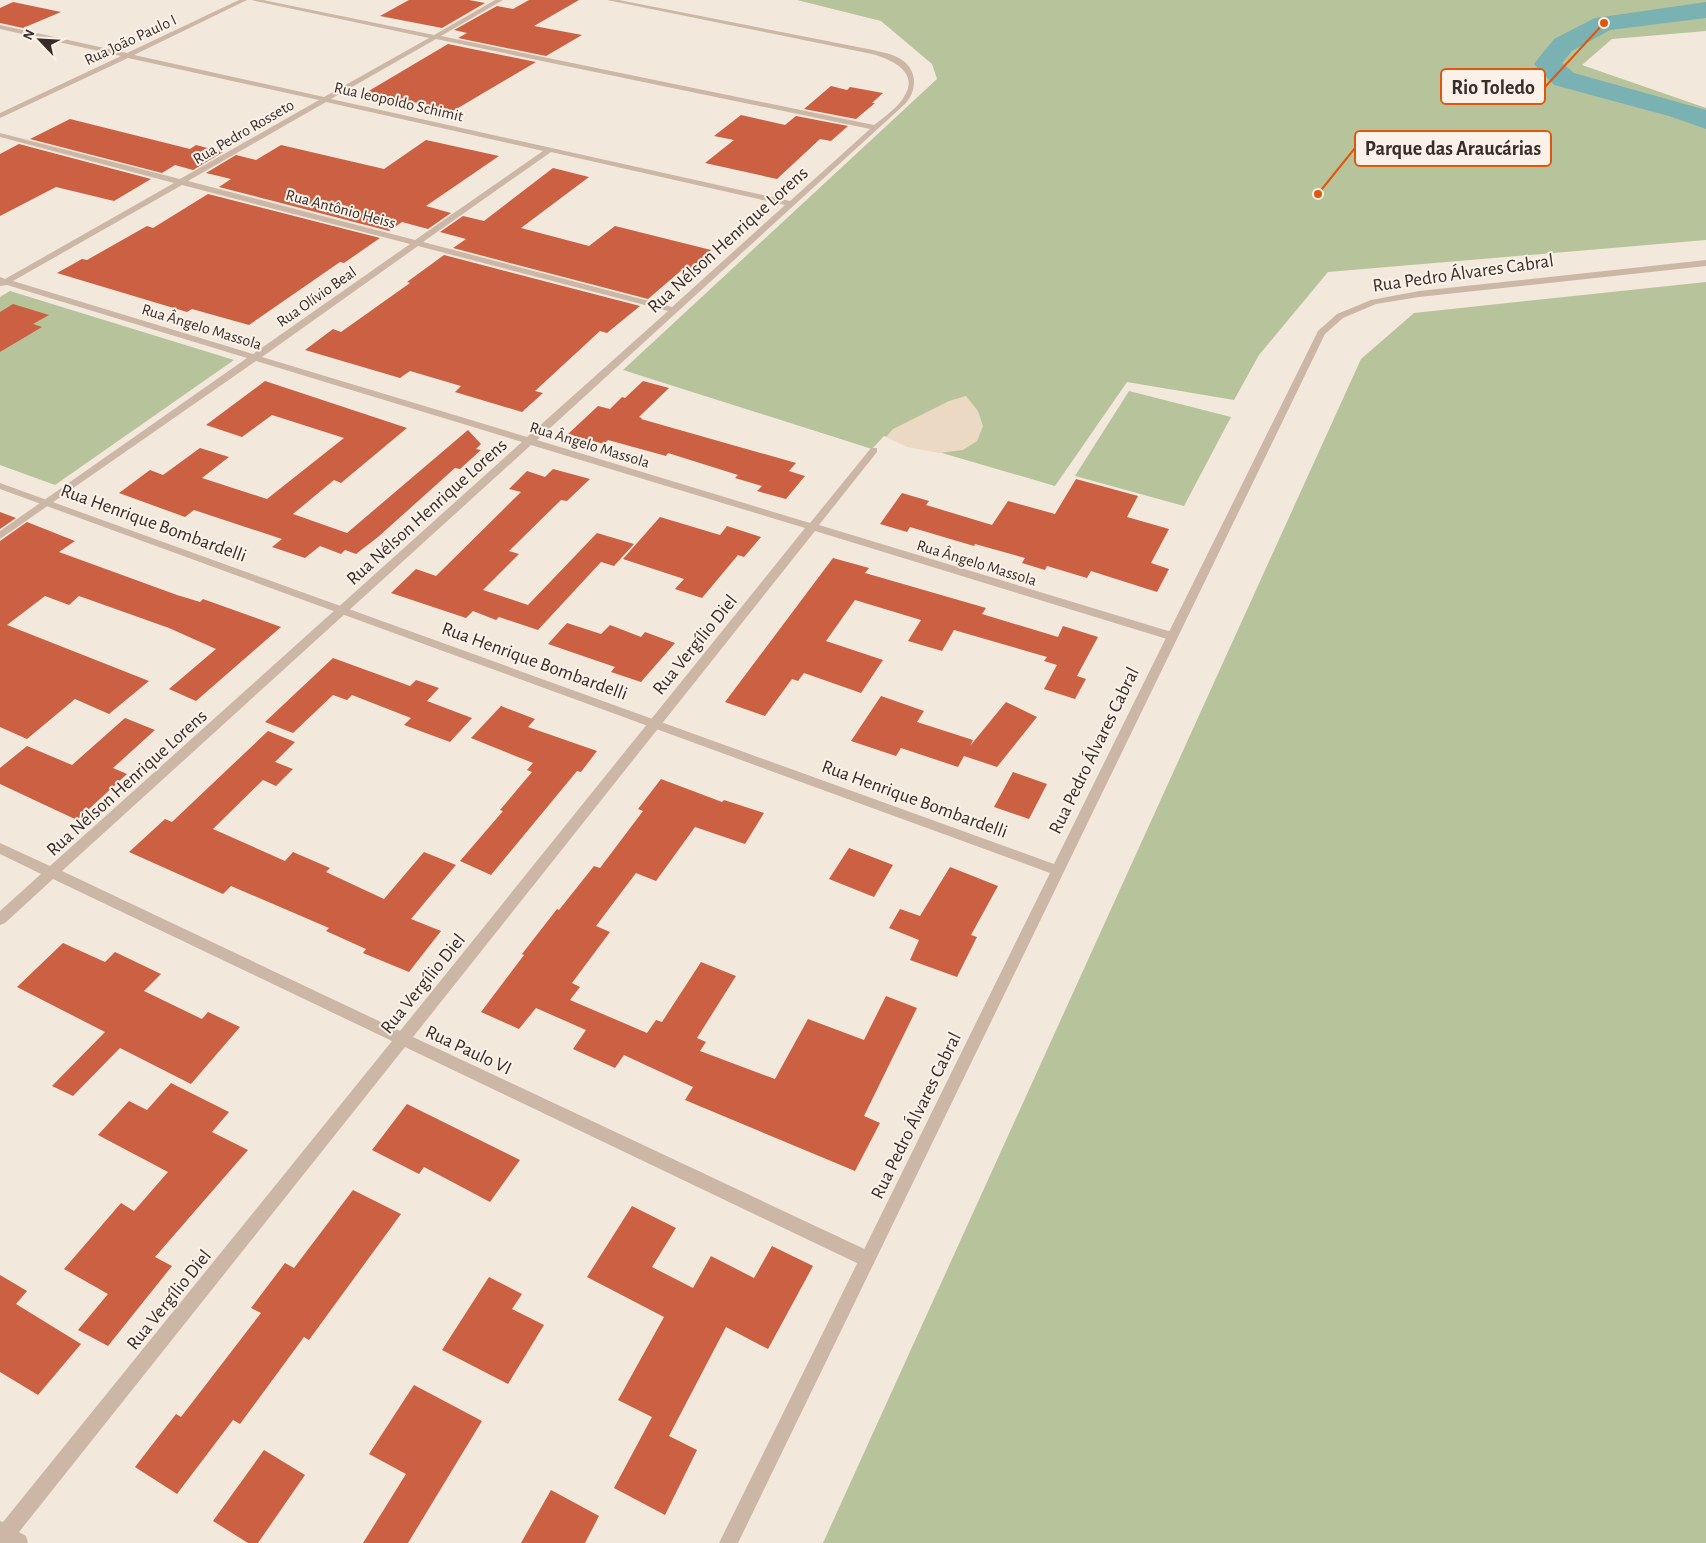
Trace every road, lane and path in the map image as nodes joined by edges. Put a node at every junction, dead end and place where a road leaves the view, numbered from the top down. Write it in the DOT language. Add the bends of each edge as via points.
graph roads {
  1 [pos="244,0"];
  2 [pos="254,0"];
  3 [pos="500,0"];
  4 [pos="610,0"];
  5 [pos="0,27"];
  6 [pos="435,37"];
  7 [pos="128,55"];
  8 [pos="326,99"];
  9 [pos="0,116"];
  10 [pos="876,128"];
  11 [pos="0,135"];
  12 [pos="551,149"];
  13 [pos="181,182"];
  14 [pos="792,204"];
  15 [pos="417,243"];
  16 [pos="1706,263"];
  17 [pos="2,282"];
  18 [pos="674,310"];
  19 [pos="255,357"];
  20 [pos="529,441"];
  21 [pos="874,450"];
  22 [pos="0,486"];
  23 [pos="47,503"];
  24 [pos="812,527"];
  25 [pos="0,536"];
  26 [pos="342,610"];
  27 [pos="1171,636"];
  28 [pos="655,724"];
  29 [pos="0,848"];
  30 [pos="1057,870"];
  31 [pos="52,873"];
  32 [pos="0,919"];
  33 [pos="402,1039"];
  34 [pos="867,1259"];
  35 [pos="6,1537"];
  36 [pos="728,1543"];
  1 -- 7 [label="street, Rua João Paulo I"];
  2 -- 6 [label="street"];
  3 -- 6 [label="street, Rua Pedro Rosseto"];
  4 -- 10 [label="street, Rua Nélson Henrique Lorens" via="896,59 911,78 910,94"];
  5 -- 7 [label="street, Rua leopoldo Schimit"];
  6 -- 8 [label="street, Rua Pedro Rosseto"];
  6 -- 10 [label="street"];
  7 -- 8 [label="street, Rua leopoldo Schimit"];
  7 -- 9 [label="street, Rua João Paulo I"];
  8 -- 12 [label="street, Rua leopoldo Schimit"];
  8 -- 13 [label="street, Rua Pedro Rosseto"];
  10 -- 14 [label="street, Rua Nélson Henrique Lorens"];
  11 -- 13 [label="street, Rua Antônio Heiss"];
  12 -- 14 [label="street, Rua leopoldo Schimit"];
  12 -- 15 [label="street, Rua Olívio Beal"];
  13 -- 15 [label="street, Rua Antônio Heiss"];
  13 -- 17 [label="street, Rua Pedro Rosseto"];
  14 -- 18 [label="street, Rua Nélson Henrique Lorens"];
  15 -- 18 [label="street, Rua Antônio Heiss"];
  15 -- 19 [label="street, Rua Olívio Beal"];
  16 -- 27 [label="street, Rua Pedro Álvares Cabral" via="1419,294 1374,302 1340,316 1321,333"];
  17 -- 19 [label="street, Rua Ângelo Massola"];
  18 -- 20 [label="street, Rua Nélson Henrique Lorens"];
  19 -- 20 [label="street, Rua Ângelo Massola"];
  19 -- 23 [label="street, Rua Olívio Beal"];
  20 -- 24 [label="street, Rua Ângelo Massola"];
  20 -- 26 [label="street, Rua Nélson Henrique Lorens"];
  21 -- 24 [label="street, Rua Vergílio Diel"];
  22 -- 23 [label="street, Rua Henrique Bombardelli"];
  23 -- 25 [label="street, Rua Olívio Beal"];
  23 -- 26 [label="street, Rua Henrique Bombardelli"];
  24 -- 27 [label="street, Rua Ângelo Massola"];
  24 -- 28 [label="street, Rua Vergílio Diel"];
  26 -- 28 [label="street, Rua Henrique Bombardelli"];
  26 -- 31 [label="street, Rua Nélson Henrique Lorens"];
  27 -- 30 [label="street, Rua Pedro Álvares Cabral"];
  28 -- 30 [label="street, Rua Henrique Bombardelli"];
  28 -- 33 [label="street, Rua Vergílio Diel"];
  29 -- 31 [label="street, Rua Paulo VI"];
  30 -- 34 [label="street, Rua Pedro Álvares Cabral"];
  31 -- 32 [label="street, Rua Nélson Henrique Lorens"];
  31 -- 33 [label="street, Rua Paulo VI"];
  33 -- 34 [label="street, Rua Paulo VI"];
  33 -- 35 [label="street, Rua Vergílio Diel"];
  34 -- 36 [label="street, Rua Pedro Álvares Cabral"];
}
